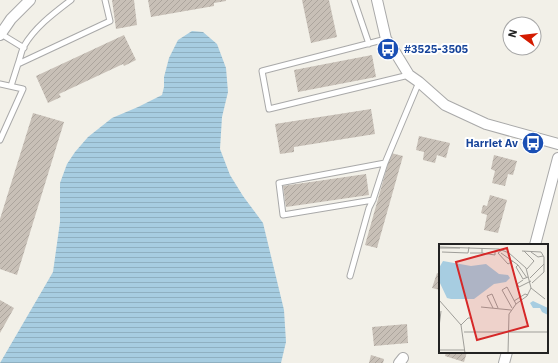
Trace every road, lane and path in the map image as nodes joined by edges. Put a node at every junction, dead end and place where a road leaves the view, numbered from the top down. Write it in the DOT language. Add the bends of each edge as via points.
graph roads {
  1 [pos="30,0"];
  2 [pos="71,0"];
  3 [pos="105,0"];
  4 [pos="354,0"];
  5 [pos="377,0"];
  6 [pos="0,34"];
  7 [pos="386,39"];
  8 [pos="369,44"];
  9 [pos="24,48"];
  10 [pos="18,64"];
  11 [pos="409,75"];
  12 [pos="419,82"];
  13 [pos="0,84"];
  14 [pos="11,86"];
  15 [pos="0,140"];
  16 [pos="558,144"];
  17 [pos="558,158"];
  18 [pos="385,163"];
  19 [pos="373,200"];
  20 [pos="535,244"];
  21 [pos="350,276"];
  22 [pos="507,353"];
  23 [pos="504,363"];
  1 -- 6 [label="street"];
  2 -- 9 [label="lane" via="34,32"];
  3 -- 10 [label="lane" via="110,21"];
  4 -- 8 [label="lane"];
  5 -- 7 [label="street"];
  6 -- 9 [label="lane"];
  7 -- 8 [label="lane"];
  7 -- 11 [label="street"];
  8 -- 11 [label="lane" via="262,71 268,109"];
  9 -- 10 [label="lane"];
  10 -- 14 [label="lane"];
  11 -- 12 [label="street"];
  12 -- 16 [label="street" via="445,106 461,114 486,124"];
  12 -- 18 [label="lane"];
  13 -- 14 [label="lane"];
  14 -- 15 [label="lane" via="23,89"];
  17 -- 20 [label="street"];
  18 -- 19 [label="lane"];
  18 -- 19 [label="lane" via="279,183 283,215"];
  19 -- 21 [label="lane"];
  22 -- 23 [label="street"];
}
